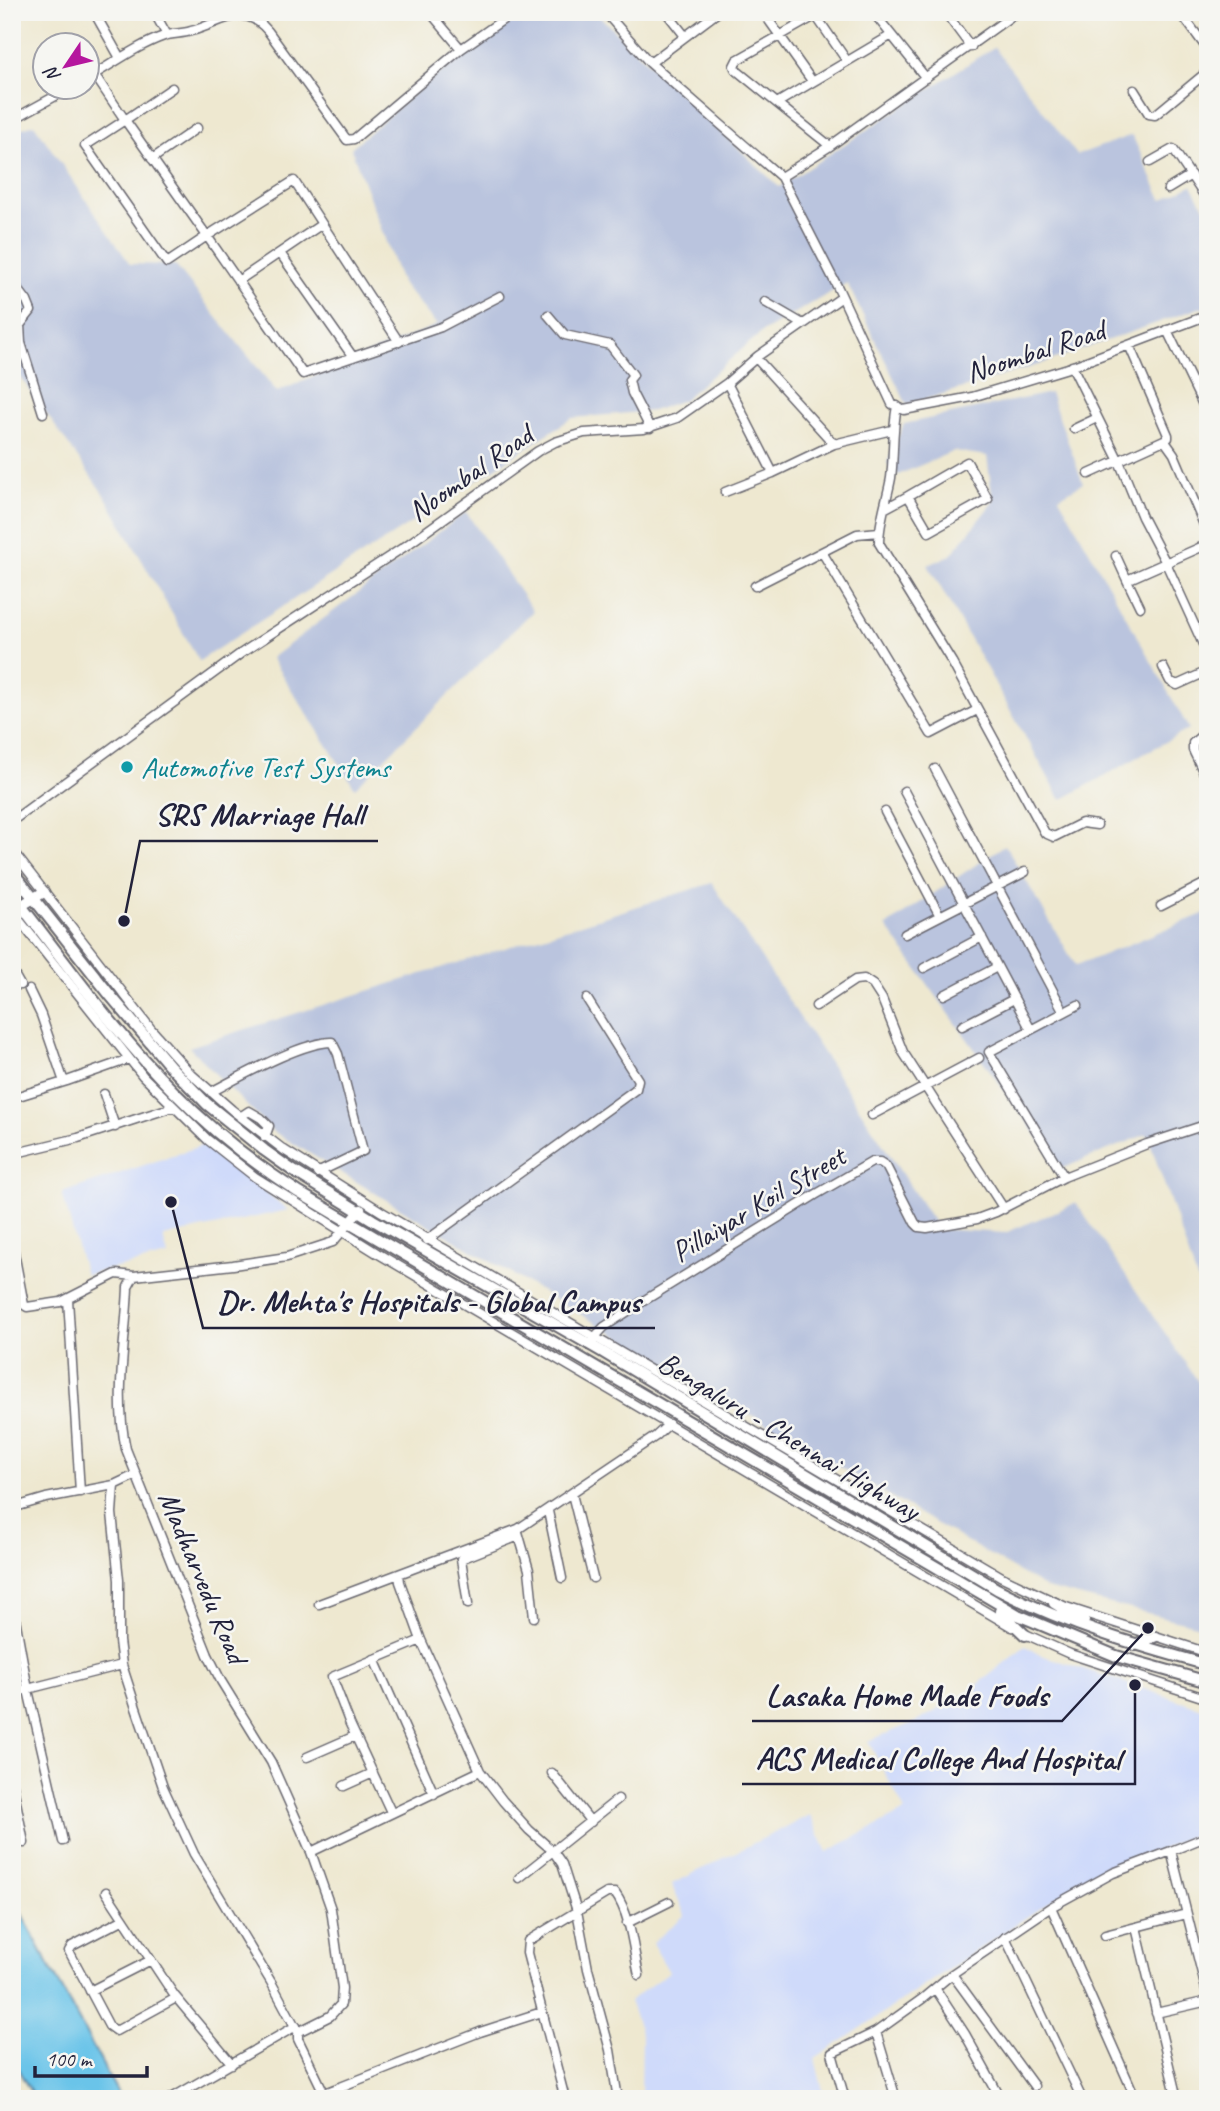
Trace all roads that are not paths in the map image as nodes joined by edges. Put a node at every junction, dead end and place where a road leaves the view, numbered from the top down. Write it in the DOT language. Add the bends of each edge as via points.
graph roads {
  1 [pos="94,12"];
  2 [pos="154,12"];
  3 [pos="430,12"];
  4 [pos="514,12"];
  5 [pos="605,12"];
  6 [pos="666,12"];
  7 [pos="718,12"];
  8 [pos="764,12"];
  9 [pos="873,12"];
  10 [pos="945,12"];
  11 [pos="1017,12"];
  12 [pos="1180,12"];
  13 [pos="256,14"];
  14 [pos="819,14"];
  15 [pos="167,35"];
  16 [pos="685,36"];
  17 [pos="890,36"];
  18 [pos="780,37"];
  19 [pos="971,47"];
  20 [pos="461,49"];
  21 [pos="1208,50"];
  22 [pos="120,58"];
  23 [pos="847,61"];
  24 [pos="650,63"];
  25 [pos="102,69"];
  26 [pos="1208,71"];
  27 [pos="926,78"];
  28 [pos="812,81"];
  29 [pos="172,88"];
  30 [pos="102,90"];
  31 [pos="1134,90"];
  32 [pos="45,102"];
  33 [pos="777,103"];
  34 [pos="12,120"];
  35 [pos="125,120"];
  36 [pos="197,128"];
  37 [pos="830,146"];
  38 [pos="152,159"];
  39 [pos="1150,162"];
  40 [pos="1191,175"];
  41 [pos="781,177"];
  42 [pos="1168,189"];
  43 [pos="1208,201"];
  44 [pos="322,224"];
  45 [pos="207,236"];
  46 [pos="280,253"];
  47 [pos="12,281"];
  48 [pos="238,281"];
  49 [pos="500,296"];
  50 [pos="842,296"];
  51 [pos="765,302"];
  52 [pos="548,315"];
  53 [pos="1208,315"];
  54 [pos="803,324"];
  55 [pos="1167,330"];
  56 [pos="399,342"];
  57 [pos="1129,345"];
  58 [pos="353,357"];
  59 [pos="756,358"];
  60 [pos="1072,366"];
  61 [pos="727,383"];
  62 [pos="897,406"];
  63 [pos="43,413"];
  64 [pos="1208,415"];
  65 [pos="1097,418"];
  66 [pos="650,428"];
  67 [pos="1074,429"];
  68 [pos="892,430"];
  69 [pos="1164,440"];
  70 [pos="835,444"];
  71 [pos="1119,461"];
  72 [pos="773,473"];
  73 [pos="1089,474"];
  74 [pos="725,492"];
  75 [pos="908,496"];
  76 [pos="884,509"];
  77 [pos="879,532"];
  78 [pos="929,532"];
  79 [pos="1208,534"];
  80 [pos="935,541"];
  81 [pos="1208,544"];
  82 [pos="822,552"];
  83 [pos="1116,556"];
  84 [pos="1166,563"];
  85 [pos="1126,580"];
  86 [pos="755,586"];
  87 [pos="1140,607"];
  88 [pos="1208,655"];
  89 [pos="1163,667"];
  90 [pos="1208,671"];
  91 [pos="977,710"];
  92 [pos="1208,730"];
  93 [pos="935,769"];
  94 [pos="1208,781"];
  95 [pos="904,791"];
  96 [pos="885,812"];
  97 [pos="12,821"];
  98 [pos="1097,825"];
  99 [pos="12,850"];
  100 [pos="12,871"];
  101 [pos="1025,872"];
  102 [pos="1208,882"];
  103 [pos="997,887"];
  104 [pos="44,892"];
  105 [pos="12,894"];
  106 [pos="34,899"];
  107 [pos="964,904"];
  108 [pos="1161,906"];
  109 [pos="15,913"];
  110 [pos="940,916"];
  111 [pos="905,934"];
  112 [pos="982,937"];
  113 [pos="997,967"];
  114 [pos="924,968"];
  115 [pos="12,971"];
  116 [pos="20,985"];
  117 [pos="29,990"];
  118 [pos="944,995"];
  119 [pos="587,999"];
  120 [pos="1014,999"];
  121 [pos="1078,1004"];
  122 [pos="816,1006"];
  123 [pos="1064,1012"];
  124 [pos="962,1026"];
  125 [pos="1031,1030"];
  126 [pos="979,1058"];
  127 [pos="129,1059"];
  128 [pos="67,1081"];
  129 [pos="924,1087"];
  130 [pos="211,1092"];
  131 [pos="104,1094"];
  132 [pos="12,1098"];
  133 [pos="173,1107"];
  134 [pos="872,1115"];
  135 [pos="1208,1124"];
  136 [pos="114,1127"];
  137 [pos="12,1154"];
  138 [pos="317,1173"];
  139 [pos="1064,1177"];
  140 [pos="362,1207"];
  141 [pos="1004,1209"];
  142 [pos="347,1228"];
  143 [pos="12,1242"];
  144 [pos="423,1242"];
  145 [pos="134,1276"];
  146 [pos="68,1299"];
  147 [pos="592,1340"];
  148 [pos="669,1424"];
  149 [pos="135,1475"];
  150 [pos="114,1485"];
  151 [pos="80,1492"];
  152 [pos="572,1494"];
  153 [pos="12,1508"];
  154 [pos="548,1511"];
  155 [pos="519,1533"];
  156 [pos="460,1556"];
  157 [pos="933,1566"];
  158 [pos="400,1574"];
  159 [pos="562,1578"];
  160 [pos="593,1578"];
  161 [pos="1054,1602"];
  162 [pos="319,1604"];
  163 [pos="468,1604"];
  164 [pos="534,1617"];
  165 [pos="15,1618"];
  166 [pos="1026,1635"];
  167 [pos="1111,1637"];
  168 [pos="1154,1637"];
  169 [pos="421,1640"];
  170 [pos="1135,1645"];
  171 [pos="1208,1653"];
  172 [pos="374,1659"];
  173 [pos="122,1665"];
  174 [pos="1208,1665"];
  175 [pos="1208,1682"];
  176 [pos="28,1690"];
  177 [pos="12,1693"];
  178 [pos="1208,1699"];
  179 [pos="355,1735"];
  180 [pos="307,1757"];
  181 [pos="481,1771"];
  182 [pos="373,1773"];
  183 [pos="552,1773"];
  184 [pos="12,1781"];
  185 [pos="344,1786"];
  186 [pos="434,1794"];
  187 [pos="618,1799"];
  188 [pos="391,1812"];
  189 [pos="591,1822"];
  190 [pos="1208,1836"];
  191 [pos="63,1841"];
  192 [pos="24,1843"];
  193 [pos="553,1851"];
  194 [pos="1171,1851"];
  195 [pos="311,1852"];
  196 [pos="519,1878"];
  197 [pos="106,1892"];
  198 [pos="669,1902"];
  199 [pos="1051,1907"];
  200 [pos="577,1911"];
  201 [pos="1186,1914"];
  202 [pos="124,1919"];
  203 [pos="627,1923"];
  204 [pos="1136,1927"];
  205 [pos="1105,1935"];
  206 [pos="1005,1937"];
  207 [pos="151,1960"];
  208 [pos="952,1973"];
  209 [pos="639,1975"];
  210 [pos="935,1988"];
  211 [pos="90,1991"];
  212 [pos="176,1998"];
  213 [pos="1208,1999"];
  214 [pos="542,2012"];
  215 [pos="1156,2013"];
  216 [pos="297,2029"];
  217 [pos="876,2032"];
  218 [pos="232,2064"];
  219 [pos="1034,2086"];
  220 [pos="326,2096"];
  221 [pos="170,2099"];
  222 [pos="565,2099"];
  223 [pos="618,2099"];
  224 [pos="845,2099"];
  225 [pos="896,2099"];
  226 [pos="1001,2099"];
  227 [pos="1082,2099"];
  228 [pos="1136,2099"];
  229 [pos="1178,2099"];
  1 -- 22 [label="street"];
  2 -- 15 [label="street"];
  3 -- 20 [label="street"];
  4 -- 20 [label="street"];
  5 -- 24 [label="street"];
  6 -- 16 [label="street"];
  7 -- 16 [label="street"];
  8 -- 18 [label="street"];
  9 -- 17 [label="street"];
  10 -- 19 [label="street"];
  11 -- 19 [label="street"];
  12 -- 21 [label="street"];
  13 -- 15 [label="street" via="230,15"];
  13 -- 20 [label="street" via="347,139 371,127"];
  14 -- 18 [label="street"];
  14 -- 23 [label="street"];
  15 -- 22 [label="street"];
  16 -- 24 [label="street"];
  17 -- 23 [label="street"];
  17 -- 27 [label="street"];
  18 -- 28 [label="street"];
  18 -- 33 [label="street" via="734,64"];
  19 -- 27 [label="street"];
  22 -- 25 [label="street"];
  23 -- 28 [label="street"];
  24 -- 41 [label="street"];
  26 -- 31 [label="street" via="1155,115 1149,114"];
  27 -- 37 [label="street"];
  28 -- 33 [label="street"];
  29 -- 35 [label="street"];
  30 -- 35 [label="street"];
  32 -- 34 [label="street"];
  33 -- 37 [label="street"];
  35 -- 38 [label="street"];
  35 -- 45 [label="street" via="85,146 152,242 167,263"];
  36 -- 38 [label="street"];
  37 -- 41 [label="street"];
  38 -- 45 [label="street"];
  39 -- 40 [label="street" via="1173,149"];
  40 -- 42 [label="street"];
  40 -- 43 [label="street"];
  41 -- 50 [label="street"];
  44 -- 45 [label="street" via="294,181"];
  44 -- 46 [label="street"];
  44 -- 56 [label="street"];
  45 -- 48 [label="street"];
  46 -- 48 [label="street"];
  46 -- 58 [label="street"];
  47 -- 63 [label="street" via="31,311 20,325 21,343"];
  48 -- 58 [label="street" via="303,374"];
  49 -- 56 [label="street" via="441,327"];
  50 -- 54 [label="street, Noombal Road"];
  50 -- 62 [label="street" via="892,404"];
  51 -- 54 [label="street"];
  52 -- 66 [label="street" via="565,335 610,345 634,375 629,380 632,393"];
  53 -- 55 [label="street, Noombal Road"];
  54 -- 59 [label="street, Noombal Road"];
  55 -- 57 [label="street, Noombal Road"];
  55 -- 64 [label="street"];
  56 -- 58 [label="street"];
  57 -- 60 [label="street, Noombal Road"];
  57 -- 69 [label="street" via="1164,425 1168,438"];
  59 -- 61 [label="street, Noombal Road"];
  59 -- 70 [label="street"];
  60 -- 62 [label="street, Noombal Road" via="972,397 904,410"];
  60 -- 65 [label="street"];
  61 -- 66 [label="street, Noombal Road" via="686,413"];
  61 -- 72 [label="street"];
  62 -- 68 [label="street"];
  65 -- 67 [label="street"];
  65 -- 71 [label="street"];
  66 -- 97 [label="street, Noombal Road" via="588,432 538,451 407,545 240,654"];
  68 -- 70 [label="street"];
  68 -- 76 [label="street" via="891,475"];
  69 -- 71 [label="street"];
  69 -- 79 [label="street"];
  70 -- 72 [label="street"];
  71 -- 73 [label="street"];
  71 -- 84 [label="street"];
  72 -- 74 [label="street"];
  75 -- 76 [label="street"];
  75 -- 78 [label="street"];
  75 -- 78 [label="street" via="967,461 988,499"];
  76 -- 77 [label="street"];
  77 -- 82 [label="street" via="857,534"];
  77 -- 91 [label="street" via="879,543 953,662"];
  78 -- 80 [label="street"];
  81 -- 84 [label="street"];
  82 -- 86 [label="street"];
  82 -- 91 [label="street" via="931,734"];
  83 -- 85 [label="street"];
  84 -- 85 [label="street"];
  84 -- 88 [label="street"];
  85 -- 87 [label="street"];
  89 -- 90 [label="street" via="1177,685"];
  91 -- 98 [label="street" via="1045,833 1054,837 1082,823"];
  92 -- 94 [label="street" via="1193,743"];
  93 -- 103 [label="street"];
  95 -- 107 [label="street"];
  96 -- 110 [label="street"];
  99 -- 104 [label="street"];
  100 -- 106 [label="highway, Bengaluru - Chennai Highway"];
  101 -- 103 [label="street"];
  102 -- 108 [label="street"];
  103 -- 107 [label="street"];
  103 -- 123 [label="street"];
  104 -- 106 [label="main road"];
  104 -- 130 [label="street" via="151,1029"];
  105 -- 109 [label="highway, Bengaluru - Chennai Highway"];
  106 -- 109 [label="main road"];
  106 -- 140 [label="highway, Bengaluru - Chennai Highway" via="189,1087 264,1150"];
  107 -- 110 [label="street"];
  107 -- 112 [label="street"];
  109 -- 127 [label="street"];
  109 -- 142 [label="highway, Bengaluru - Chennai Highway" via="174,1092 217,1132"];
  110 -- 111 [label="street"];
  112 -- 113 [label="street"];
  112 -- 114 [label="street"];
  113 -- 118 [label="street"];
  113 -- 120 [label="street"];
  115 -- 116 [label="street"];
  117 -- 128 [label="street"];
  119 -- 144 [label="street" via="638,1080 636,1089"];
  120 -- 124 [label="street"];
  120 -- 125 [label="street"];
  121 -- 123 [label="street"];
  122 -- 129 [label="street" via="855,980 873,985"];
  123 -- 125 [label="street"];
  125 -- 139 [label="street" via="989,1052"];
  126 -- 129 [label="street"];
  127 -- 128 [label="street"];
  127 -- 133 [label="street"];
  128 -- 132 [label="street"];
  129 -- 134 [label="street"];
  129 -- 141 [label="street"];
  130 -- 138 [label="street" via="240,1117 249,1111 261,1118 269,1126 265,1137"];
  130 -- 138 [label="street" via="271,1062 332,1042 363,1151"];
  131 -- 136 [label="street"];
  133 -- 136 [label="street"];
  133 -- 142 [label="street" via="255,1177"];
  135 -- 139 [label="street, Pillaiyar Koil Street"];
  136 -- 137 [label="street"];
  138 -- 140 [label="street"];
  139 -- 141 [label="street, Pillaiyar Koil Street"];
  140 -- 142 [label="street"];
  140 -- 144 [label="highway, Bengaluru - Chennai Highway"];
  141 -- 147 [label="street, Pillaiyar Koil Street" via="977,1219 919,1227 886,1166 872,1162 645,1300"];
  142 -- 145 [label="street" via="329,1244 287,1257"];
  142 -- 148 [label="street"];
  142 -- 157 [label="highway, Bengaluru - Chennai Highway"];
  143 -- 146 [label="street" via="24,1305"];
  144 -- 147 [label="highway, Bengaluru - Chennai Highway"];
  145 -- 146 [label="street" via="117,1274"];
  145 -- 149 [label="street, Madharvedu Road" via="128,1287 120,1423"];
  146 -- 151 [label="street"];
  147 -- 161 [label="street" via="976,1562"];
  147 -- 167 [label="highway, Bengaluru - Chennai Highway" via="963,1570 1025,1603"];
  148 -- 152 [label="street"];
  148 -- 166 [label="street"];
  149 -- 150 [label="street"];
  149 -- 195 [label="street, Madharvedu Road" via="208,1655 271,1762"];
  150 -- 151 [label="street"];
  150 -- 173 [label="street"];
  151 -- 153 [label="street"];
  152 -- 154 [label="street"];
  152 -- 160 [label="street"];
  154 -- 155 [label="street"];
  154 -- 159 [label="street"];
  155 -- 156 [label="street"];
  155 -- 164 [label="street"];
  156 -- 158 [label="street"];
  156 -- 163 [label="street"];
  157 -- 166 [label="highway" via="1009,1617"];
  157 -- 175 [label="highway, Bengaluru - Chennai Highway" via="1018,1615 1070,1638"];
  158 -- 162 [label="street"];
  158 -- 169 [label="street"];
  161 -- 167 [label="highway"];
  161 -- 168 [label="street"];
  165 -- 176 [label="street"];
  166 -- 178 [label="street" via="1080,1658"];
  167 -- 170 [label="highway"];
  168 -- 170 [label="highway"];
  168 -- 171 [label="street"];
  169 -- 172 [label="street"];
  169 -- 181 [label="street"];
  170 -- 174 [label="highway"];
  172 -- 179 [label="street" via="332,1677"];
  172 -- 186 [label="street"];
  173 -- 176 [label="street"];
  173 -- 216 [label="street" via="163,1787 194,1854"];
  176 -- 177 [label="street"];
  176 -- 191 [label="street"];
  179 -- 180 [label="street"];
  179 -- 182 [label="street"];
  181 -- 186 [label="street"];
  181 -- 193 [label="street" via="520,1820"];
  182 -- 185 [label="street"];
  182 -- 188 [label="street"];
  183 -- 189 [label="street"];
  184 -- 192 [label="street"];
  186 -- 188 [label="street"];
  187 -- 189 [label="street"];
  188 -- 195 [label="street"];
  189 -- 193 [label="street"];
  190 -- 194 [label="street"];
  193 -- 196 [label="street"];
  193 -- 200 [label="street" via="562,1864"];
  194 -- 199 [label="street" via="1113,1873"];
  194 -- 201 [label="street"];
  195 -- 216 [label="street, Madharvedu Road" via="331,1909 342,1998 333,2014"];
  197 -- 202 [label="street"];
  198 -- 203 [label="street"];
  199 -- 206 [label="street"];
  199 -- 228 [label="street"];
  200 -- 203 [label="street" via="615,1893"];
  200 -- 214 [label="street" via="528,1941"];
  200 -- 223 [label="street"];
  201 -- 204 [label="street"];
  201 -- 213 [label="street"];
  202 -- 207 [label="street"];
  202 -- 211 [label="street" via="69,1951"];
  203 -- 209 [label="street"];
  204 -- 205 [label="street"];
  204 -- 215 [label="street"];
  206 -- 208 [label="street"];
  206 -- 227 [label="street"];
  207 -- 211 [label="street"];
  207 -- 212 [label="street"];
  208 -- 210 [label="street"];
  208 -- 219 [label="street"];
  210 -- 217 [label="street"];
  210 -- 226 [label="street"];
  211 -- 212 [label="street" via="116,2031"];
  212 -- 218 [label="street"];
  213 -- 215 [label="street"];
  214 -- 220 [label="street" via="480,2032"];
  214 -- 222 [label="street"];
  215 -- 229 [label="street"];
  216 -- 218 [label="street, Madharvedu Road"];
  216 -- 220 [label="street" via="300,2045"];
  217 -- 224 [label="street" via="832,2053"];
  217 -- 225 [label="street"];
  218 -- 221 [label="street, Madharvedu Road"];
}
